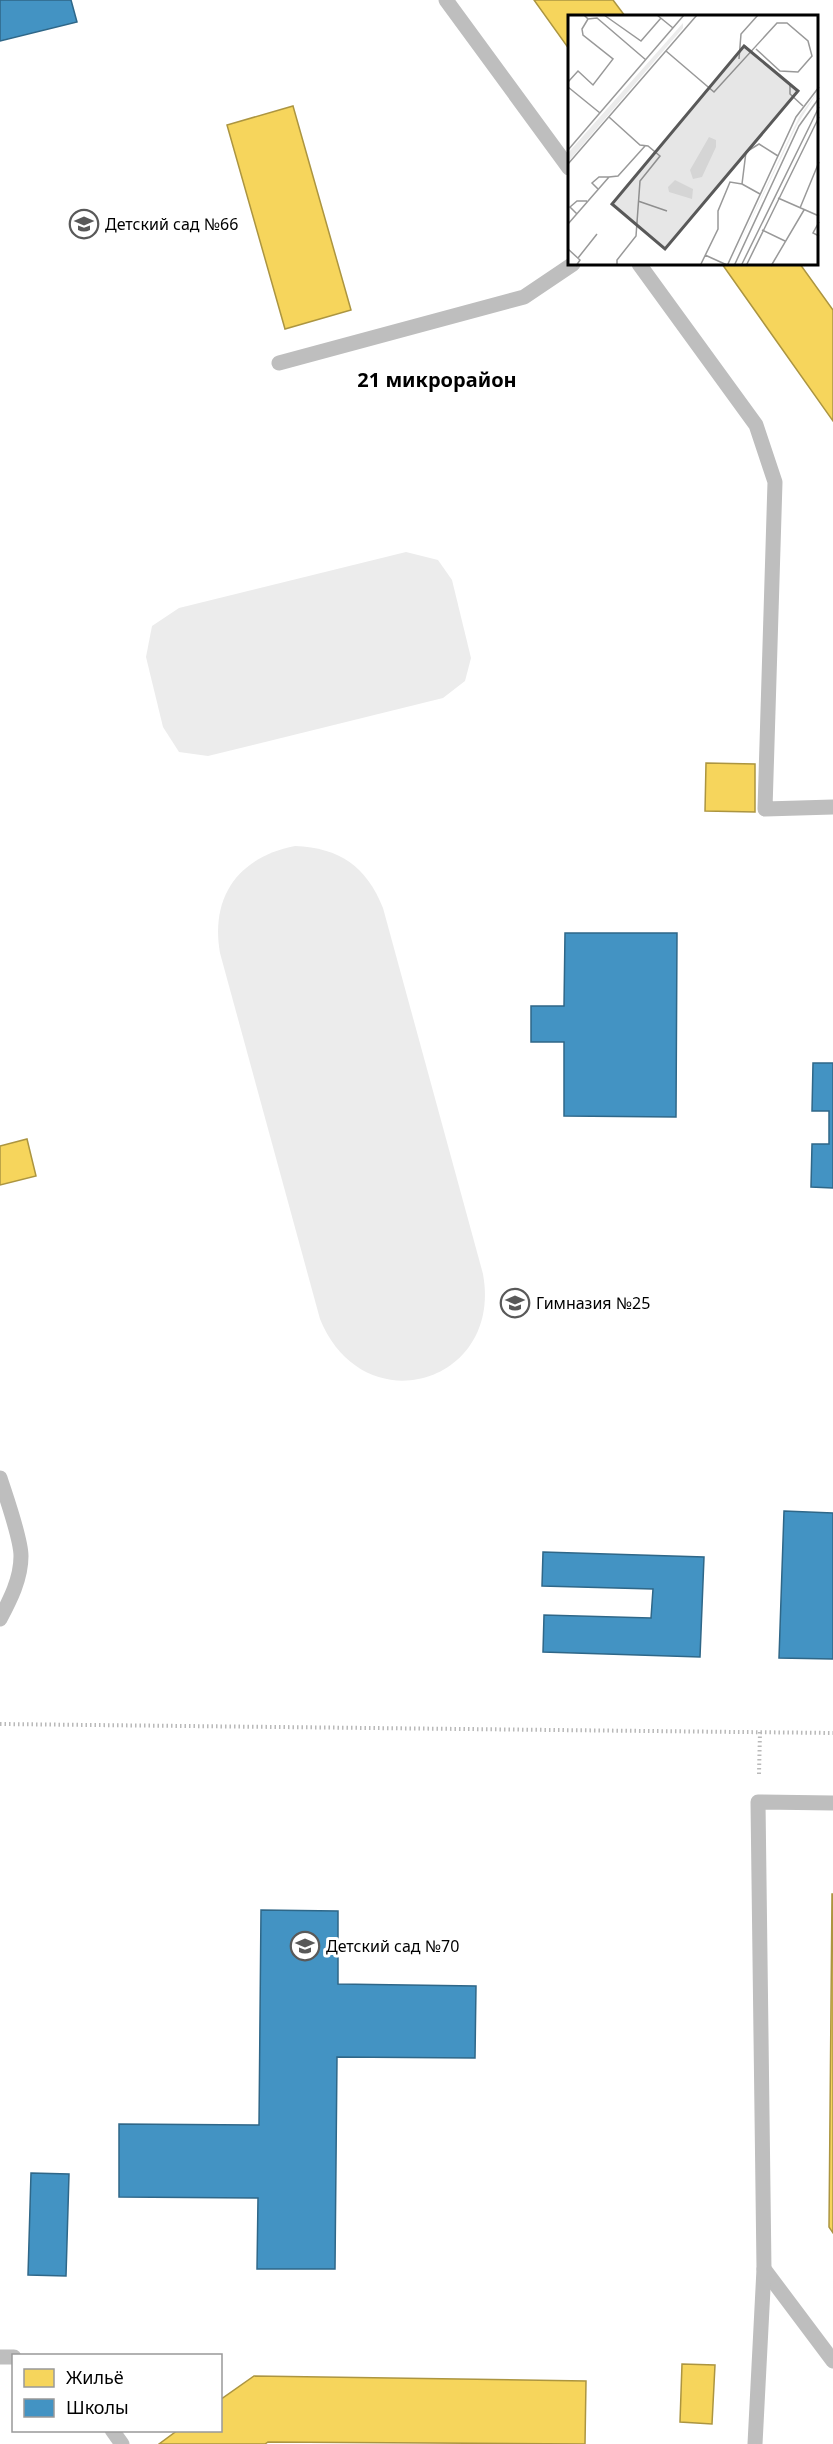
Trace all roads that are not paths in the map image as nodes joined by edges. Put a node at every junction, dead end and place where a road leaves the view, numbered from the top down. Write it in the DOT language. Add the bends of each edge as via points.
graph roads {
  1 [pos="446,0"];
  2 [pos="568,167"];
  3 [pos="570,266"];
  4 [pos="640,266"];
  5 [pos="279,363"];
  6 [pos="833,807"];
  7 [pos="0,1478"];
  8 [pos="0,1619"];
  9 [pos="833,1803"];
  10 [pos="764,2268"];
  11 [pos="833,2361"];
  12 [pos="755,2444"];
  1 -- 2 [label="lane"];
  3 -- 5 [label="lane" via="524,297"];
  4 -- 6 [label="lane" via="756,424 775,482 765,809"];
  7 -- 8 [label="lane" via="21,1556 13,1595"];
  9 -- 10 [label="lane" via="758,1802"];
  10 -- 11 [label="lane"];
  10 -- 12 [label="lane"];
}
